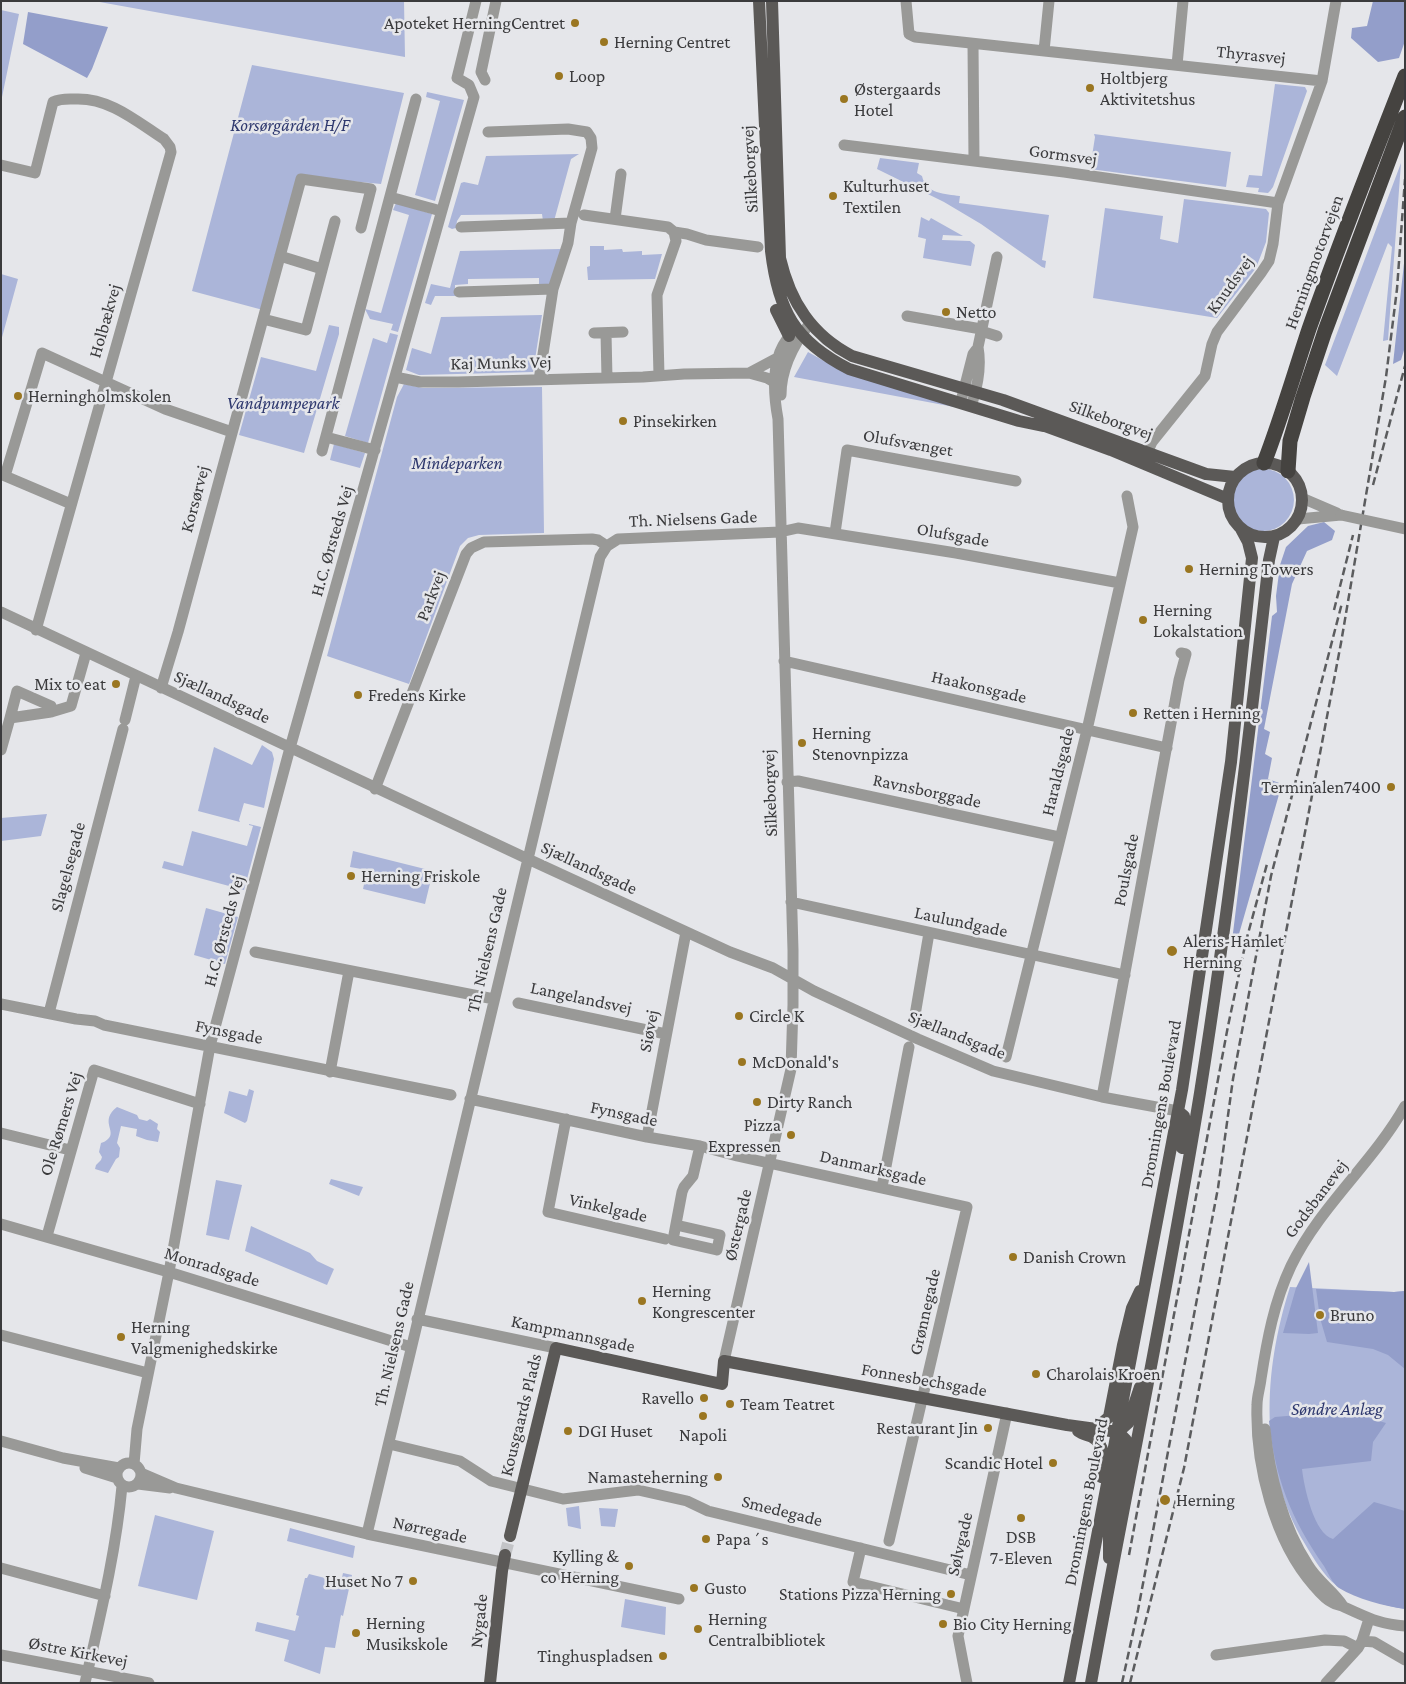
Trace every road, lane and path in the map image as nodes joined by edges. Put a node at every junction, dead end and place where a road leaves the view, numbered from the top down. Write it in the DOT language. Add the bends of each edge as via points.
graph roads {
  1 [pos="476,1"];
  2 [pos="496,1"];
  3 [pos="759,1"];
  4 [pos="772,1"];
  5 [pos="906,1"];
  6 [pos="1049,1"];
  7 [pos="1183,1"];
  8 [pos="1336,1"];
  9 [pos="973,44"];
  10 [pos="1044,50"];
  11 [pos="1177,65"];
  12 [pos="1405,76"];
  13 [pos="485,80"];
  14 [pos="1322,81"];
  15 [pos="416,99"];
  16 [pos="1405,117"];
  17 [pos="488,132"];
  18 [pos="844,145"];
  19 [pos="974,161"];
  20 [pos="1,165"];
  21 [pos="621,174"];
  22 [pos="390,197"];
  23 [pos="1278,203"];
  24 [pos="441,210"];
  25 [pos="584,215"];
  26 [pos="615,219"];
  27 [pos="335,221"];
  28 [pos="571,223"];
  29 [pos="461,227"];
  30 [pos="361,228"];
  31 [pos="674,232"];
  32 [pos="758,247"];
  33 [pos="280,256"];
  34 [pos="997,257"];
  35 [pos="322,269"];
  36 [pos="553,289"];
  37 [pos="459,292"];
  38 [pos="908,316"];
  39 [pos="263,319"];
  40 [pos="810,323"];
  41 [pos="981,330"];
  42 [pos="623,332"];
  43 [pos="594,333"];
  44 [pos="606,333"];
  45 [pos="796,333"];
  46 [pos="997,336"];
  47 [pos="779,357"];
  48 [pos="749,373"];
  49 [pos="862,374"];
  50 [pos="659,376"];
  51 [pos="395,377"];
  52 [pos="607,378"];
  53 [pos="539,380"];
  54 [pos="105,382"];
  55 [pos="774,382"];
  56 [pos="969,394"];
  57 [pos="778,420"];
  58 [pos="1044,426"];
  59 [pos="232,432"];
  60 [pos="326,437"];
  61 [pos="375,450"];
  62 [pos="322,451"];
  63 [pos="1145,458"];
  64 [pos="1264,463"];
  65 [pos="1288,471"];
  66 [pos="1235,478"];
  67 [pos="1016,481"];
  68 [pos="1127,496"];
  69 [pos="1302,498"];
  70 [pos="1228,499"];
  71 [pos="71,504"];
  72 [pos="1341,515"];
  73 [pos="1298,519"];
  74 [pos="1241,529"];
  75 [pos="1405,529"];
  76 [pos="780,532"];
  77 [pos="835,533"];
  78 [pos="1274,537"];
  79 [pos="606,546"];
  80 [pos="1120,584"];
  81 [pos="1,612"];
  82 [pos="36,630"];
  83 [pos="86,653"];
  84 [pos="1181,653"];
  85 [pos="784,661"];
  86 [pos="136,676"];
  87 [pos="161,688"];
  88 [pos="51,712"];
  89 [pos="10,718"];
  90 [pos="1087,730"];
  91 [pos="290,748"];
  92 [pos="1167,748"];
  93 [pos="1,750"];
  94 [pos="787,782"];
  95 [pos="375,789"];
  96 [pos="1059,837"];
  97 [pos="528,859"];
  98 [pos="790,902"];
  99 [pos="686,932"];
  100 [pos="929,933"];
  101 [pos="255,952"];
  102 [pos="1031,955"];
  103 [pos="349,971"];
  104 [pos="1124,975"];
  105 [pos="793,980"];
  106 [pos="494,999"];
  107 [pos="518,1003"];
  108 [pos="1,1004"];
  109 [pos="49,1013"];
  110 [pos="914,1021"];
  111 [pos="666,1034"];
  112 [pos="210,1046"];
  113 [pos="909,1048"];
  114 [pos="1006,1057"];
  115 [pos="330,1072"];
  116 [pos="1200,1092"];
  117 [pos="451,1095"];
  118 [pos="1102,1097"];
  119 [pos="470,1098"];
  120 [pos="200,1104"];
  121 [pos="1405,1106"];
  122 [pos="1178,1111"];
  123 [pos="566,1119"];
  124 [pos="1,1133"];
  125 [pos="647,1138"];
  126 [pos="700,1146"];
  127 [pos="70,1150"];
  128 [pos="771,1162"];
  129 [pos="882,1187"];
  130 [pos="1181,1205"];
  131 [pos="967,1207"];
  132 [pos="1,1224"];
  133 [pos="676,1225"];
  134 [pos="47,1236"];
  135 [pos="665,1240"];
  136 [pos="168,1272"];
  137 [pos="1148,1275"];
  138 [pos="417,1318"];
  139 [pos="1,1335"];
  140 [pos="412,1347"];
  141 [pos="556,1348"];
  142 [pos="724,1361"];
  143 [pos="1152,1364"];
  144 [pos="148,1373"];
  145 [pos="722,1384"];
  146 [pos="923,1398"];
  147 [pos="1007,1413"];
  148 [pos="1067,1425"];
  149 [pos="1095,1429"];
  150 [pos="1118,1432"];
  151 [pos="1,1441"];
  152 [pos="389,1444"];
  153 [pos="128,1475"];
  154 [pos="521,1490"];
  155 [pos="696,1505"];
  156 [pos="367,1534"];
  157 [pos="510,1536"];
  158 [pos="889,1541"];
  159 [pos="861,1548"];
  160 [pos="1096,1548"];
  161 [pos="504,1559"];
  162 [pos="1,1568"];
  163 [pos="971,1575"];
  164 [pos="1108,1591"];
  165 [pos="104,1596"];
  166 [pos="679,1599"];
  167 [pos="964,1609"];
  168 [pos="1369,1619"];
  169 [pos="1405,1626"];
  170 [pos="1360,1645"];
  171 [pos="1,1655"];
  172 [pos="1216,1655"];
  173 [pos="1405,1660"];
  174 [pos="87,1677"];
  175 [pos="149,1683"];
  176 [pos="490,1683"];
  177 [pos="966,1683"];
  178 [pos="1069,1683"];
  179 [pos="1091,1683"];
  180 [pos="1326,1683"];
  1 -- 24 [label="street, H.C. Ørsteds Vej" via="457,78 469,85 474,97"];
  2 -- 13 [label="street" via="481,72"];
  3 -- 45 [label="main road, Silkeborgvej" via="772,295 776,309"];
  4 -- 40 [label="main road, Silkeborgvej" via="780,258 784,277"];
  5 -- 9 [label="street, Thyrasvej" via="909,34"];
  6 -- 10 [label="street"];
  7 -- 11 [label="street"];
  8 -- 14 [label="street, Knudsvej"];
  9 -- 10 [label="street, Thyrasvej"];
  9 -- 19 [label="street"];
  10 -- 11 [label="street, Thyrasvej"];
  11 -- 14 [label="street, Thyrasvej"];
  12 -- 64 [label="highway, Herningmotorvejen" via="1342,240"];
  14 -- 23 [label="street, Knudsvej"];
  15 -- 22 [label="street"];
  16 -- 65 [label="highway, Herningmotorvejen" via="1303,396 1290,441"];
  17 -- 28 [label="street" via="568,129 587,132 592,148"];
  18 -- 19 [label="street, Gormsvej"];
  19 -- 23 [label="street, Gormsvej"];
  20 -- 54 [label="street, Holbækvej" via="36,173 53,102 60,99 87,98 111,105 164,139 170,147"];
  21 -- 26 [label="street"];
  22 -- 24 [label="street"];
  22 -- 60 [label="street"];
  23 -- 63 [label="street, Knudsvej" via="1269,261 1217,332 1205,376 1158,435"];
  24 -- 51 [label="street, H.C. Ørsteds Vej"];
  25 -- 26 [label="street"];
  26 -- 31 [label="street" via="668,227"];
  27 -- 35 [label="street"];
  28 -- 29 [label="street"];
  28 -- 36 [label="street"];
  30 -- 33 [label="street, Korsørvej" via="371,189 301,179"];
  31 -- 32 [label="street"];
  31 -- 50 [label="street" via="676,241 657,295"];
  33 -- 35 [label="street"];
  33 -- 39 [label="street, Korsørvej"];
  34 -- 41 [label="street"];
  35 -- 39 [label="street" via="306,330"];
  36 -- 37 [label="street"];
  36 -- 53 [label="street"];
  38 -- 41 [label="street"];
  39 -- 59 [label="street, Korsørvej"];
  40 -- 45 [label="street, Silkeborgvej"];
  40 -- 56 [label="main road, Silkeborgvej" via="835,347 852,356"];
  41 -- 46 [label="street"];
  41 -- 56 [label="street"];
  42 -- 44 [label="street"];
  43 -- 44 [label="street"];
  44 -- 52 [label="street"];
  45 -- 47 [label="street, Silkeborgvej"];
  45 -- 49 [label="main road, Silkeborgvej" via="829,359"];
  45 -- 57 [label="street, Silkeborgvej" via="784,374"];
  47 -- 48 [label="street, Kaj Munks Vej"];
  47 -- 55 [label="street, Silkeborgvej"];
  48 -- 50 [label="street, Kaj Munks Vej"];
  48 -- 55 [label="street, Kaj Munks Vej"];
  49 -- 56 [label="main road, Silkeborgvej" via="876,374"];
  49 -- 58 [label="main road, Silkeborgvej"];
  50 -- 52 [label="street, Kaj Munks Vej"];
  51 -- 53 [label="street, Kaj Munks Vej" via="420,382"];
  51 -- 61 [label="street, H.C. Ørsteds Vej"];
  52 -- 53 [label="street, Kaj Munks Vej"];
  54 -- 59 [label="street" via="165,409"];
  54 -- 71 [label="street, Holbækvej"];
  54 -- 71 [label="street" via="42,353 4,476"];
  55 -- 57 [label="street, Silkeborgvej"];
  56 -- 58 [label="main road, Silkeborgvej"];
  56 -- 63 [label="main road, Silkeborgvej"];
  57 -- 76 [label="street, Silkeborgvej"];
  58 -- 63 [label="main road, Silkeborgvej" via="1111,450"];
  59 -- 87 [label="street, Korsørvej"];
  60 -- 61 [label="street"];
  60 -- 62 [label="street"];
  61 -- 91 [label="street, H.C. Ørsteds Vej"];
  63 -- 66 [label="main road, Silkeborgvej"];
  63 -- 70 [label="main road, Silkeborgvej"];
  64 -- 65 [label="main road" via="1281,466"];
  64 -- 66 [label="main road" via="1245,468"];
  65 -- 69 [label="main road" via="1298,483"];
  66 -- 70 [label="main road"];
  67 -- 77 [label="street, Olufsvænget" via="847,450"];
  68 -- 80 [label="street, Haraldsgade" via="1133,527"];
  69 -- 72 [label="street"];
  69 -- 73 [label="main road"];
  70 -- 74 [label="main road" via="1231,515"];
  71 -- 82 [label="street, Holbækvej"];
  72 -- 73 [label="street"];
  72 -- 75 [label="street, bridge"];
  73 -- 78 [label="main road"];
  74 -- 78 [label="main road" via="1262,538"];
  74 -- 122 [label="main road, Dronningens Boulevard" via="1252,558 1231,762"];
  76 -- 77 [label="street, Olufsgade" via="798,528"];
  76 -- 79 [label="street, Th. Nielsens Gade" via="618,539"];
  76 -- 85 [label="street, Silkeborgvej"];
  77 -- 80 [label="street, Olufsgade"];
  78 -- 116 [label="main road, Dronningens Boulevard" via="1234,856"];
  79 -- 95 [label="street, Parkvej" via="592,539 484,542 471,548"];
  79 -- 97 [label="street, Th. Nielsens Gade" via="600,557"];
  80 -- 90 [label="street, Haraldsgade"];
  81 -- 82 [label="street, Sjællandsgade"];
  82 -- 83 [label="street, Sjællandsgade"];
  83 -- 86 [label="street, Sjællandsgade"];
  83 -- 88 [label="street" via="71,706"];
  84 -- 92 [label="street, Poulsgade" via="1186,654"];
  85 -- 90 [label="street, Haakonsgade"];
  85 -- 94 [label="street, Silkeborgvej"];
  86 -- 87 [label="street, Sjællandsgade"];
  86 -- 109 [label="street, Slagelsegade"];
  87 -- 91 [label="street, Sjællandsgade"];
  88 -- 89 [label="street"];
  88 -- 89 [label="street" via="51,706 18,691"];
  89 -- 93 [label="street"];
  90 -- 92 [label="street, Haakonsgade"];
  90 -- 96 [label="street, Haraldsgade"];
  91 -- 95 [label="street, Sjællandsgade"];
  91 -- 112 [label="street, H.C. Ørsteds Vej"];
  92 -- 104 [label="street, Poulsgade"];
  94 -- 96 [label="street, Ravnsborggade" via="798,781"];
  94 -- 98 [label="street, Silkeborgvej"];
  95 -- 97 [label="street, Sjællandsgade"];
  96 -- 102 [label="street, Haraldsgade"];
  97 -- 99 [label="street, Sjællandsgade"];
  97 -- 106 [label="street, Th. Nielsens Gade"];
  98 -- 100 [label="street, Laulundgade"];
  98 -- 105 [label="street, Silkeborgvej"];
  99 -- 105 [label="street, Sjællandsgade" via="773,968"];
  99 -- 111 [label="street, Siøvej"];
  100 -- 102 [label="street, Laulundgade"];
  100 -- 110 [label="street"];
  101 -- 103 [label="street"];
  102 -- 104 [label="street, Laulundgade"];
  102 -- 114 [label="street, Haraldsgade"];
  103 -- 106 [label="street"];
  103 -- 115 [label="street"];
  104 -- 118 [label="street, Poulsgade"];
  105 -- 118 [label="street, Sjællandsgade" via="918,1039 993,1070"];
  105 -- 128 [label="street, Silkeborgvej" via="791,1069"];
  106 -- 119 [label="street, Th. Nielsens Gade"];
  107 -- 111 [label="street, Langelandsvej"];
  108 -- 109 [label="street, Fynsgade"];
  109 -- 112 [label="street, Fynsgade"];
  111 -- 125 [label="street, Siøvej"];
  112 -- 115 [label="street, Fynsgade"];
  112 -- 120 [label="street, H.C. Ørsteds Vej"];
  113 -- 129 [label="street"];
  115 -- 117 [label="street, Fynsgade"];
  116 -- 122 [label="main road" via="1190,1108"];
  116 -- 130 [label="main road, Dronningens Boulevard"];
  118 -- 122 [label="street, Sjællandsgade"];
  119 -- 123 [label="street, Fynsgade"];
  119 -- 138 [label="street, Th. Nielsens Gade"];
  120 -- 127 [label="street, Ole Rømers Vej" via="94,1070"];
  120 -- 136 [label="street, H.C. Ørsteds Vej"];
  121 -- 168 [label="street, Godsbanevej" via="1381,1143 1302,1245 1280,1293 1266,1342 1261,1380 1266,1443 1281,1508 1308,1566 1343,1606"];
  122 -- 130 [label="main road" via="1184,1116 1185,1127 1178,1175"];
  122 -- 137 [label="main road, Dronningens Boulevard"];
  123 -- 125 [label="street, Fynsgade"];
  123 -- 135 [label="street, Vinkelgade" via="548,1212"];
  124 -- 127 [label="street"];
  125 -- 126 [label="street, Fynsgade"];
  126 -- 128 [label="street, Fynsgade"];
  126 -- 133 [label="street" via="693,1176 682,1192"];
  127 -- 134 [label="street, Ole Rømers Vej"];
  128 -- 129 [label="street, Danmarksgade"];
  128 -- 142 [label="street, Østergade"];
  129 -- 131 [label="street, Danmarksgade"];
  130 -- 143 [label="main road, Dronningens Boulevard"];
  131 -- 146 [label="street, Grønnegade"];
  132 -- 134 [label="street, Monradsgade"];
  134 -- 136 [label="street, Monradsgade"];
  136 -- 140 [label="street, Monradsgade"];
  136 -- 144 [label="street, H.C. Ørsteds Vej"];
  137 -- 149 [label="main road" via="1132,1308 1109,1417"];
  137 -- 150 [label="main road, Dronningens Boulevard"];
  138 -- 140 [label="street, Th. Nielsens Gade"];
  138 -- 141 [label="street, Kampmannsgade"];
  139 -- 144 [label="street"];
  140 -- 152 [label="street, Th. Nielsens Gade"];
  141 -- 145 [label="main road, Kampmannsgade"];
  141 -- 154 [label="main road, Kousgaards Plads"];
  142 -- 145 [label="main road, Østergade"];
  142 -- 146 [label="main road, Fonnesbechsgade"];
  143 -- 150 [label="main road" via="1142,1376 1128,1423"];
  143 -- 164 [label="main road, Dronningens Boulevard"];
  144 -- 153 [label="street, H.C. Ørsteds Vej"];
  146 -- 147 [label="main road, Fonnesbechsgade"];
  146 -- 158 [label="street, Grønnegade"];
  147 -- 148 [label="main road, Fonnesbechsgade"];
  147 -- 163 [label="street, Sølvgade"];
  148 -- 149 [label="main road, Fonnesbechsgade"];
  148 -- 160 [label="main road" via="1099,1442 1103,1451 1093,1528"];
  149 -- 150 [label="main road, Fonnesbechsgade"];
  150 -- 160 [label="main road, Dronningens Boulevard"];
  150 -- 164 [label="main road" via="1126,1440 1109,1536"];
  151 -- 153 [label="street, Nørregade"];
  152 -- 154 [label="street, Kousgaards Plads" via="460,1461 491,1481"];
  152 -- 156 [label="street, Th. Nielsens Gade"];
  153 -- 156 [label="street, Nørregade"];
  153 -- 165 [label="street, H.C. Ørsteds Vej"];
  154 -- 155 [label="street, Kousgaards Plads" via="563,1499 638,1490"];
  154 -- 157 [label="main road, Kousgaards Plads"];
  155 -- 159 [label="street, Smedegade"];
  156 -- 161 [label="street, Nørregade"];
  159 -- 163 [label="street, Smedegade"];
  159 -- 167 [label="street" via="853,1582"];
  160 -- 178 [label="main road, Dronningens Boulevard"];
  161 -- 166 [label="street, Nørregade"];
  161 -- 176 [label="main road, Nygade"];
  162 -- 165 [label="street"];
  163 -- 167 [label="street, Sølvgade"];
  164 -- 179 [label="main road, Dronningens Boulevard"];
  165 -- 174 [label="street, H.C. Ørsteds Vej"];
  167 -- 177 [label="street, Sølvgade" via="958,1636"];
  168 -- 169 [label="street, Godsbanevej"];
  168 -- 170 [label="street"];
  170 -- 172 [label="street" via="1325,1640"];
  170 -- 173 [label="street" via="1374,1642"];
  170 -- 180 [label="street"];
  171 -- 174 [label="street, Østre Kirkevej"];
  174 -- 175 [label="street, Østre Kirkevej"];
}
